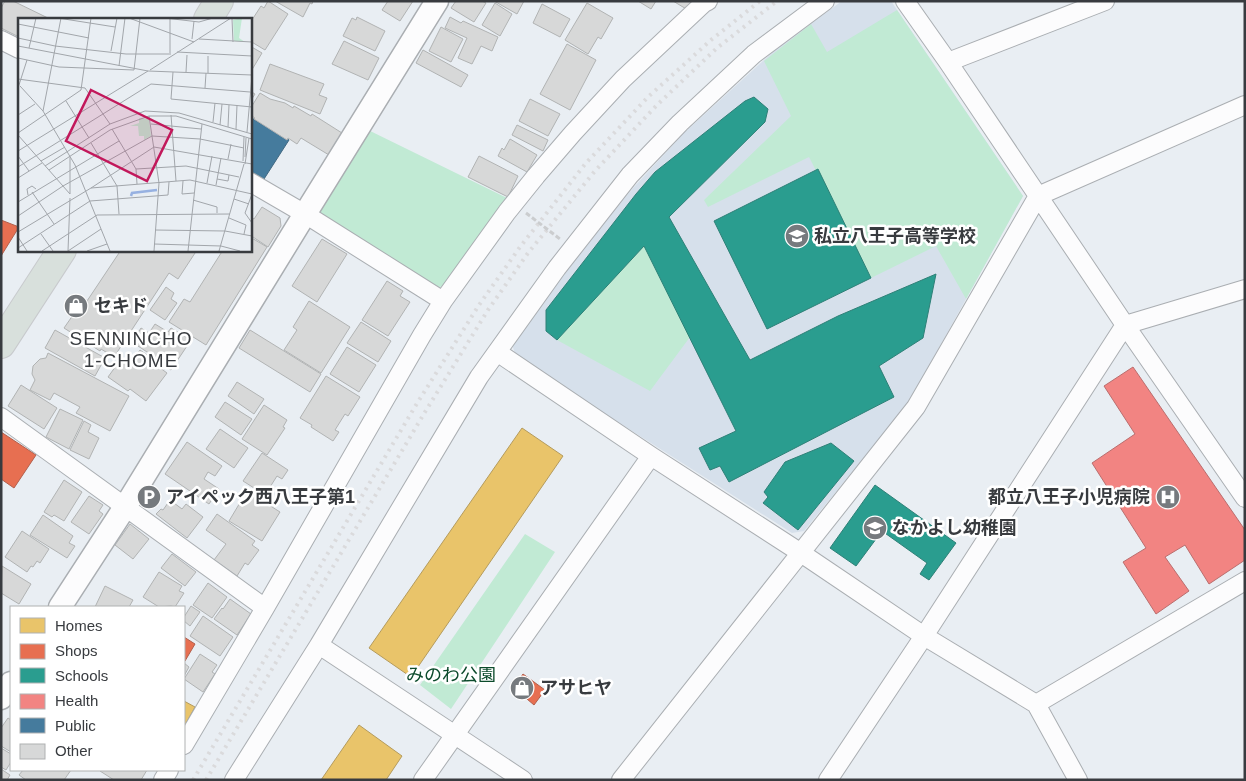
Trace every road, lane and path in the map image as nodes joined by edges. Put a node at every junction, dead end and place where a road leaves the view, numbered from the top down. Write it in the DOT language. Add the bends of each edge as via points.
graph roads {
  1 [pos="219,1"];
  2 [pos="437,1"];
  3 [pos="708,1"];
  4 [pos="825,1"];
  5 [pos="905,1"];
  6 [pos="1105,1"];
  7 [pos="209,18"];
  8 [pos="1,40"];
  9 [pos="18,48"];
  10 [pos="948,62"];
  11 [pos="1245,106"];
  12 [pos="251,183"];
  13 [pos="1038,196"];
  14 [pos="526,213"];
  15 [pos="305,214"];
  16 [pos="560,239"];
  17 [pos="61,251"];
  18 [pos="1245,288"];
  19 [pos="443,301"];
  20 [pos="1125,325"];
  21 [pos="1,344"];
  22 [pos="497,352"];
  23 [pos="1,417"];
  24 [pos="652,456"];
  25 [pos="1245,498"];
  26 [pos="125,507"];
  27 [pos="801,553"];
  28 [pos="1245,581"];
  29 [pos="61,606"];
  30 [pos="265,608"];
  31 [pos="924,636"];
  32 [pos="319,645"];
  33 [pos="10,684"];
  34 [pos="1,698"];
  35 [pos="1036,704"];
  36 [pos="455,735"];
  37 [pos="185,743"];
  38 [pos="234,780"];
  39 [pos="423,780"];
  40 [pos="523,780"];
  41 [pos="620,780"];
  42 [pos="828,780"];
  43 [pos="1078,780"];
  1 -- 7 [label="highway"];
  2 -- 15 [label="street"];
  3 -- 19 [label="street" via="623,79 573,134 507,212"];
  4 -- 22 [label="street" via="754,54 630,174"];
  5 -- 10 [label="street"];
  6 -- 10 [label="street"];
  8 -- 9 [label="street"];
  10 -- 13 [label="street"];
  11 -- 13 [label="street"];
  12 -- 15 [label="street"];
  13 -- 20 [label="street"];
  13 -- 27 [label="street" via="916,407"];
  14 -- 16 [label="path, bridge"];
  15 -- 19 [label="street"];
  15 -- 26 [label="street"];
  17 -- 21 [label="highway"];
  18 -- 20 [label="street"];
  19 -- 30 [label="street"];
  20 -- 25 [label="street"];
  20 -- 31 [label="street"];
  22 -- 24 [label="street"];
  22 -- 32 [label="street"];
  23 -- 26 [label="street"];
  24 -- 27 [label="street"];
  24 -- 36 [label="street"];
  26 -- 29 [label="street"];
  26 -- 30 [label="street"];
  27 -- 31 [label="street"];
  27 -- 41 [label="street"];
  28 -- 35 [label="street"];
  30 -- 37 [label="street"];
  31 -- 35 [label="street"];
  31 -- 42 [label="street"];
  32 -- 36 [label="street"];
  32 -- 38 [label="street"];
  33 -- 34 [label="street"];
  35 -- 43 [label="street"];
  36 -- 39 [label="street"];
  36 -- 40 [label="street"];
}
